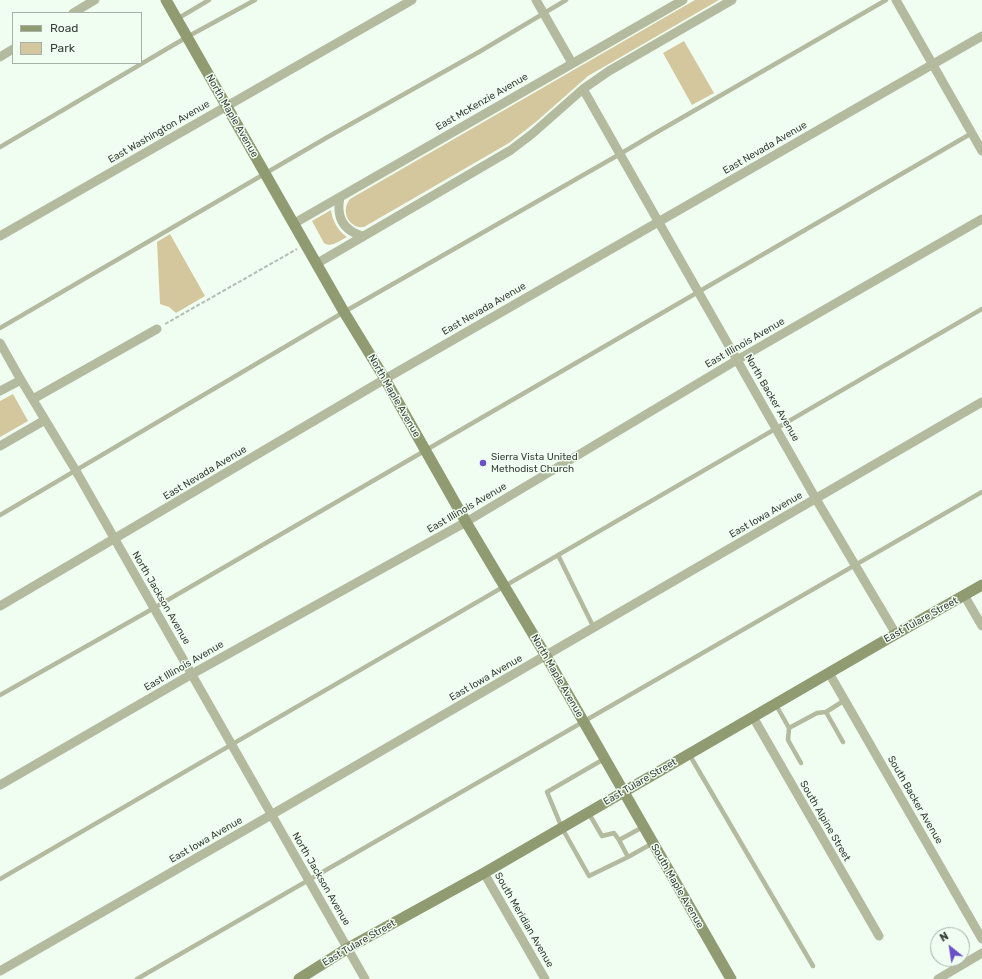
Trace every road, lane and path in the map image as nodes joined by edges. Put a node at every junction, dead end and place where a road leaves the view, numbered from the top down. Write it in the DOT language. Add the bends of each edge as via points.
graph roads {
  1 [pos="95,0"];
  2 [pos="166,0"];
  3 [pos="208,0"];
  4 [pos="255,0"];
  5 [pos="412,0"];
  6 [pos="536,0"];
  7 [pos="566,0"];
  8 [pos="683,0"];
  9 [pos="732,0"];
  10 [pos="886,0"];
  11 [pos="896,0"];
  12 [pos="75,12"];
  13 [pos="544,13"];
  14 [pos="177,19"];
  15 [pos="982,36"];
  16 [pos="187,37"];
  17 [pos="12,50"];
  18 [pos="0,56"];
  19 [pos="142,63"];
  20 [pos="572,63"];
  21 [pos="141,64"];
  22 [pos="932,64"];
  23 [pos="583,89"];
  24 [pos="226,106"];
  25 [pos="972,133"];
  26 [pos="0,147"];
  27 [pos="982,151"];
  28 [pos="620,154"];
  29 [pos="265,174"];
  30 [pos="340,198"];
  31 [pos="982,219"];
  32 [pos="659,223"];
  33 [pos="293,224"];
  34 [pos="0,236"];
  35 [pos="362,236"];
  36 [pos="305,244"];
  37 [pos="316,264"];
  38 [pos="698,292"];
  39 [pos="982,309"];
  40 [pos="344,312"];
  41 [pos="0,328"];
  42 [pos="157,329"];
  43 [pos="0,342"];
  44 [pos="737,360"];
  45 [pos="385,379"];
  46 [pos="21,380"];
  47 [pos="0,391"];
  48 [pos="32,399"];
  49 [pos="982,402"];
  50 [pos="45,420"];
  51 [pos="777,428"];
  52 [pos="0,446"];
  53 [pos="425,450"];
  54 [pos="76,471"];
  55 [pos="982,492"];
  56 [pos="816,499"];
  57 [pos="0,515"];
  58 [pos="466,522"];
  59 [pos="115,539"];
  60 [pos="558,555"];
  61 [pos="856,565"];
  62 [pos="982,585"];
  63 [pos="505,586"];
  64 [pos="964,595"];
  65 [pos="0,606"];
  66 [pos="154,608"];
  67 [pos="982,626"];
  68 [pos="594,628"];
  69 [pos="896,634"];
  70 [pos="546,656"];
  71 [pos="829,672"];
  72 [pos="192,674"];
  73 [pos="0,695"];
  74 [pos="845,700"];
  75 [pos="775,704"];
  76 [pos="826,712"];
  77 [pos="753,717"];
  78 [pos="584,722"];
  79 [pos="789,728"];
  80 [pos="843,742"];
  81 [pos="232,744"];
  82 [pos="689,754"];
  83 [pos="604,759"];
  84 [pos="801,763"];
  85 [pos="0,785"];
  86 [pos="624,792"];
  87 [pos="588,812"];
  88 [pos="271,816"];
  89 [pos="643,827"];
  90 [pos="562,828"];
  91 [pos="618,840"];
  92 [pos="653,843"];
  93 [pos="628,857"];
  94 [pos="484,873"];
  95 [pos="0,879"];
  96 [pos="309,880"];
  97 [pos="879,936"];
  98 [pos="982,939"];
  99 [pos="348,948"];
  100 [pos="982,953"];
  101 [pos="813,966"];
  102 [pos="0,971"];
  103 [pos="137,979"];
  104 [pos="299,979"];
  105 [pos="366,979"];
  106 [pos="545,979"];
  107 [pos="731,979"];
  108 [pos="938,979"];
  1 -- 12 [label="street"];
  2 -- 14 [label="main road, North Maple Avenue"];
  3 -- 14 [label="lane"];
  4 -- 16 [label="lane"];
  5 -- 24 [label="street, East Washington Avenue"];
  6 -- 13 [label="street"];
  7 -- 13 [label="lane"];
  8 -- 20 [label="street, East McKenzie Avenue"];
  9 -- 23 [label="street" via="609,71"];
  10 -- 28 [label="lane"];
  11 -- 22 [label="street"];
  13 -- 20 [label="street"];
  13 -- 29 [label="lane"];
  14 -- 16 [label="main road, North Maple Avenue"];
  15 -- 22 [label="street, East Nevada Avenue"];
  16 -- 19 [label="lane"];
  16 -- 24 [label="main road, North Maple Avenue"];
  17 -- 18 [label="street"];
  20 -- 30 [label="street, East McKenzie Avenue"];
  21 -- 26 [label="lane"];
  22 -- 25 [label="street"];
  22 -- 32 [label="street, East Nevada Avenue"];
  23 -- 28 [label="street, North Backer Avenue"];
  23 -- 35 [label="street" via="511,150"];
  24 -- 29 [label="main road, North Maple Avenue"];
  24 -- 34 [label="street, East Washington Avenue"];
  25 -- 27 [label="street"];
  25 -- 38 [label="lane"];
  28 -- 32 [label="street, North Backer Avenue"];
  28 -- 40 [label="lane"];
  29 -- 33 [label="main road, North Maple Avenue"];
  29 -- 41 [label="lane"];
  30 -- 33 [label="street, East McKenzie Avenue"];
  30 -- 35 [label="street" via="339,216 346,227"];
  31 -- 44 [label="street, East Illinois Avenue"];
  32 -- 38 [label="street, North Backer Avenue"];
  32 -- 45 [label="street, East Nevada Avenue"];
  33 -- 36 [label="main road, North Maple Avenue"];
  35 -- 37 [label="street"];
  36 -- 37 [label="main road, North Maple Avenue"];
  36 -- 42 [label="path"];
  37 -- 40 [label="main road, North Maple Avenue"];
  38 -- 44 [label="street, North Backer Avenue"];
  38 -- 53 [label="lane"];
  39 -- 51 [label="lane"];
  40 -- 45 [label="main road, North Maple Avenue"];
  40 -- 54 [label="lane"];
  42 -- 48 [label="street"];
  43 -- 46 [label="street, North Jackson Avenue"];
  44 -- 51 [label="street, North Backer Avenue"];
  44 -- 58 [label="street, East Illinois Avenue"];
  45 -- 53 [label="main road, North Maple Avenue"];
  45 -- 59 [label="street, East Nevada Avenue"];
  46 -- 47 [label="street"];
  46 -- 48 [label="street, North Jackson Avenue"];
  48 -- 50 [label="street, North Jackson Avenue"];
  49 -- 56 [label="street, East Iowa Avenue"];
  50 -- 52 [label="street"];
  50 -- 54 [label="street, North Jackson Avenue"];
  51 -- 56 [label="street, North Backer Avenue"];
  51 -- 60 [label="lane"];
  53 -- 58 [label="main road, North Maple Avenue"];
  53 -- 66 [label="lane"];
  54 -- 57 [label="lane"];
  54 -- 59 [label="street, North Jackson Avenue"];
  55 -- 61 [label="lane"];
  56 -- 61 [label="street, North Backer Avenue"];
  56 -- 68 [label="street, East Iowa Avenue"];
  58 -- 63 [label="main road, North Maple Avenue"];
  58 -- 72 [label="street, East Illinois Avenue"];
  59 -- 65 [label="street, East Nevada Avenue"];
  59 -- 66 [label="street, North Jackson Avenue"];
  60 -- 63 [label="lane"];
  60 -- 68 [label="lane"];
  61 -- 69 [label="street, North Backer Avenue"];
  61 -- 78 [label="lane"];
  62 -- 64 [label="main road, East Tulare Street"];
  63 -- 70 [label="main road, North Maple Avenue"];
  63 -- 81 [label="lane"];
  64 -- 67 [label="street"];
  64 -- 69 [label="main road, East Tulare Street"];
  66 -- 72 [label="street, North Jackson Avenue"];
  66 -- 73 [label="lane"];
  68 -- 70 [label="street, East Iowa Avenue"];
  69 -- 71 [label="main road, East Tulare Street"];
  70 -- 78 [label="main road, North Maple Avenue"];
  70 -- 88 [label="street, East Iowa Avenue"];
  71 -- 74 [label="street, South Backer Avenue"];
  71 -- 75 [label="main road, East Tulare Street"];
  72 -- 81 [label="street, North Jackson Avenue"];
  72 -- 85 [label="street, East Illinois Avenue"];
  74 -- 76 [label="lane"];
  74 -- 98 [label="street, South Backer Avenue"];
  75 -- 77 [label="main road, East Tulare Street"];
  75 -- 79 [label="lane"];
  76 -- 79 [label="lane" via="817,713"];
  76 -- 80 [label="lane"];
  77 -- 82 [label="main road, East Tulare Street"];
  77 -- 97 [label="street, South Alpine Street"];
  78 -- 83 [label="main road, North Maple Avenue"];
  78 -- 96 [label="lane"];
  79 -- 84 [label="lane" via="788,740"];
  81 -- 88 [label="street, North Jackson Avenue"];
  81 -- 95 [label="lane"];
  82 -- 86 [label="main road, East Tulare Street"];
  82 -- 101 [label="lane"];
  83 -- 86 [label="main road, North Maple Avenue"];
  83 -- 90 [label="lane" via="547,792"];
  86 -- 87 [label="main road, East Tulare Street"];
  86 -- 89 [label="main road, South Maple Avenue"];
  87 -- 90 [label="main road, East Tulare Street"];
  87 -- 91 [label="lane" via="602,836 614,834"];
  88 -- 96 [label="street, North Jackson Avenue"];
  88 -- 102 [label="street, East Iowa Avenue"];
  89 -- 91 [label="lane"];
  89 -- 92 [label="main road, South Maple Avenue"];
  90 -- 93 [label="lane" via="589,876"];
  90 -- 94 [label="main road, East Tulare Street"];
  91 -- 93 [label="lane"];
  92 -- 93 [label="lane"];
  92 -- 107 [label="main road, South Maple Avenue"];
  94 -- 99 [label="main road, East Tulare Street"];
  94 -- 106 [label="street, South Meridian Avenue"];
  96 -- 99 [label="street, North Jackson Avenue"];
  96 -- 103 [label="lane"];
  99 -- 104 [label="main road, East Tulare Street"];
  99 -- 105 [label="street, North Jackson Avenue"];
  100 -- 108 [label="street"];
}
